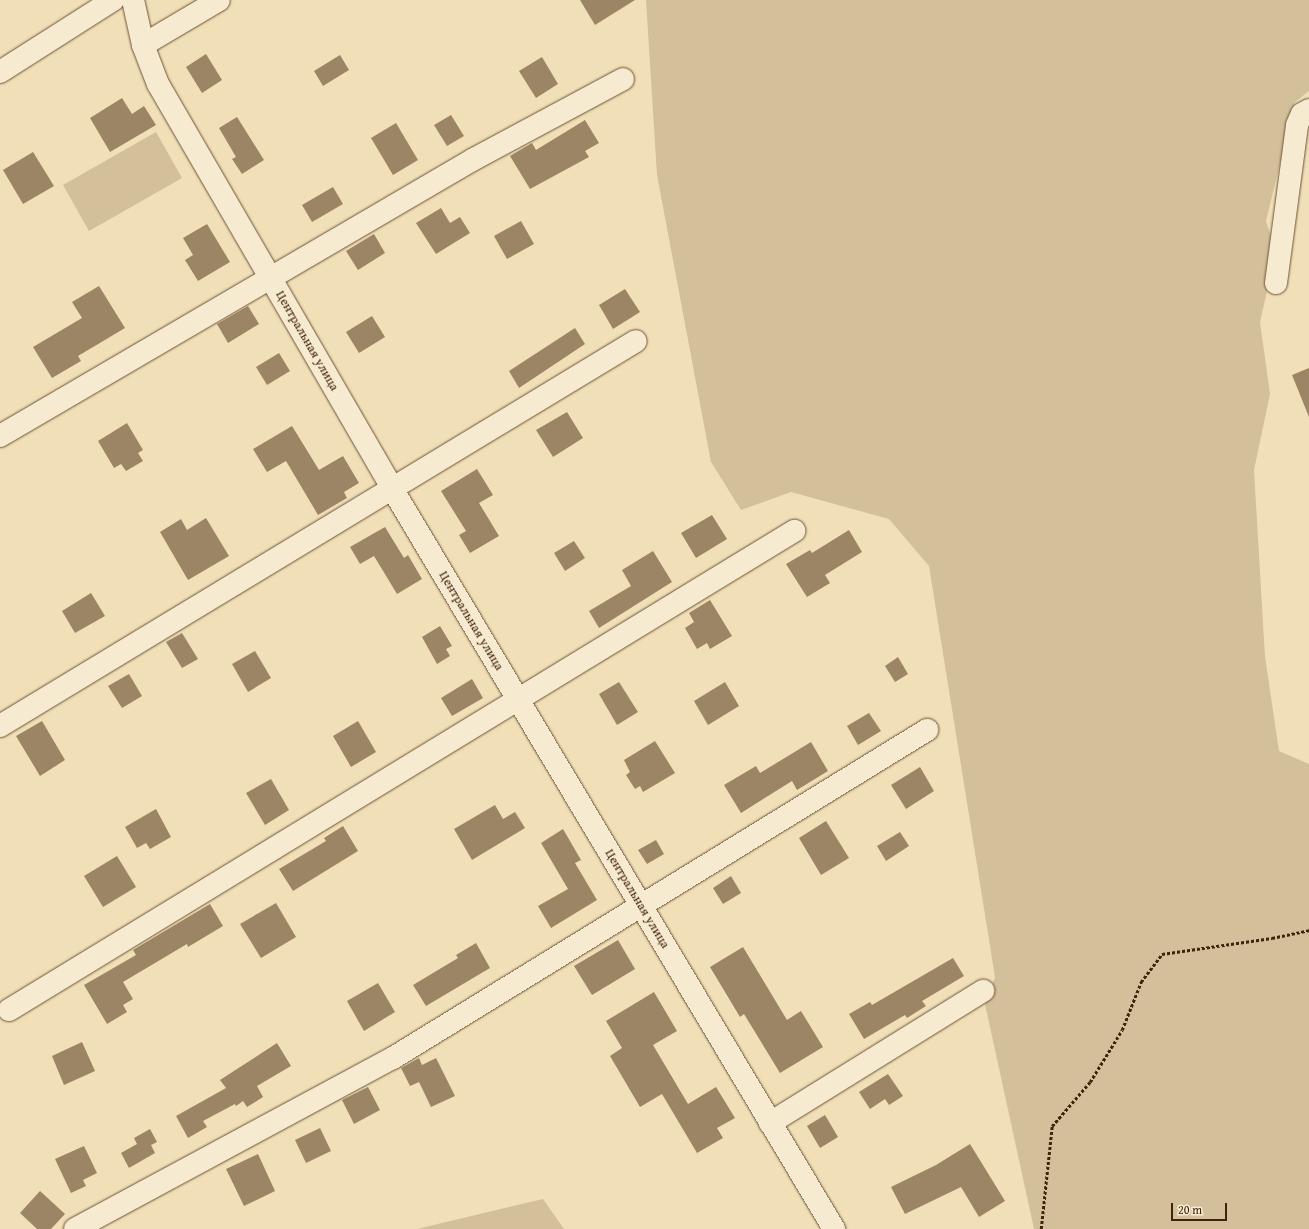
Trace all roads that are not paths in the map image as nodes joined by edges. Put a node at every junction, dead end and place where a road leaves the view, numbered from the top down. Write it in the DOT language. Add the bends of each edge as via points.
graph roads {
  1 [pos="113,0"];
  2 [pos="133,0"];
  3 [pos="219,0"];
  4 [pos="143,45"];
  5 [pos="0,72"];
  6 [pos="623,79"];
  7 [pos="1309,110"];
  8 [pos="270,277"];
  9 [pos="1276,283"];
  10 [pos="636,341"];
  11 [pos="0,436"];
  12 [pos="393,490"];
  13 [pos="794,531"];
  14 [pos="517,699"];
  15 [pos="0,726"];
  16 [pos="927,730"];
  17 [pos="641,906"];
  18 [pos="983,991"];
  19 [pos="9,1010"];
  20 [pos="770,1123"];
  21 [pos="74,1229"];
  22 [pos="834,1229"];
  1 -- 5 [label="street"];
  2 -- 4 [label="street, Центральная улица"];
  3 -- 4 [label="street"];
  4 -- 8 [label="street, Центральная улица" via="158,84"];
  6 -- 8 [label="street" via="474,159"];
  7 -- 9 [label="street" via="1302,114 1297,125"];
  8 -- 11 [label="street"];
  8 -- 12 [label="street, Центральная улица"];
  10 -- 12 [label="street"];
  12 -- 14 [label="street, Центральная улица"];
  12 -- 15 [label="street"];
  13 -- 14 [label="street"];
  14 -- 17 [label="street, Центральная улица"];
  14 -- 19 [label="street"];
  16 -- 17 [label="street"];
  17 -- 20 [label="street, Центральная улица"];
  17 -- 21 [label="street" via="393,1058"];
  18 -- 20 [label="street"];
  20 -- 22 [label="street, Центральная улица"];
}
